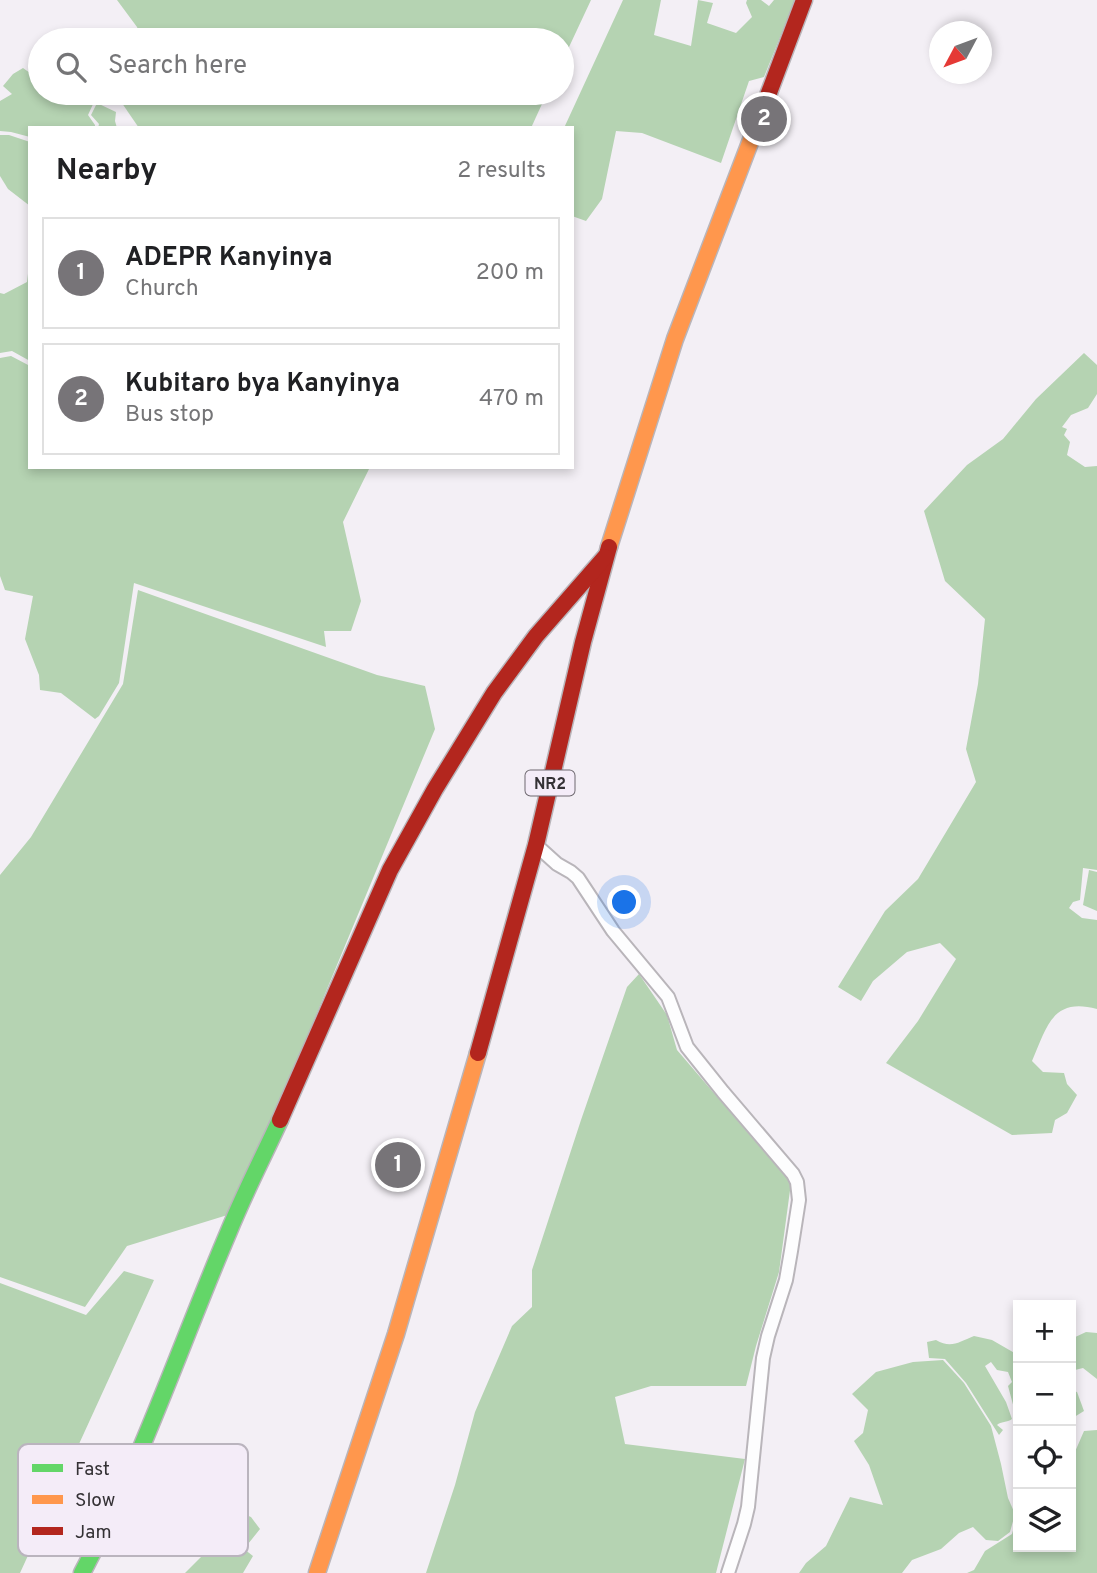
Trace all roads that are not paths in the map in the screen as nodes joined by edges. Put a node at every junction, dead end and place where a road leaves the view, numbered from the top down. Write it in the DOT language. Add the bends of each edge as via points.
graph roads {
  1 [pos="804,0"];
  2 [pos="607,554"];
  3 [pos="536,845"];
  4 [pos="143,1444"];
  5 [pos="91,1556"];
  6 [pos="82,1573"];
  7 [pos="317,1573"];
  8 [pos="728,1573"];
  1 -- 2 [label="main road, NR2" via="675,339"];
  2 -- 3 [label="main road, NR2"];
  2 -- 4 [label="main road" via="494,693 390,870 229,1230"];
  3 -- 7 [label="main road, NR2" via="396,1334"];
  3 -- 8 [label="street" via="578,878 613,931 668,998 687,1047 797,1182 799,1200 788,1271 763,1358 748,1507"];
  5 -- 6 [label="main road"];
}
